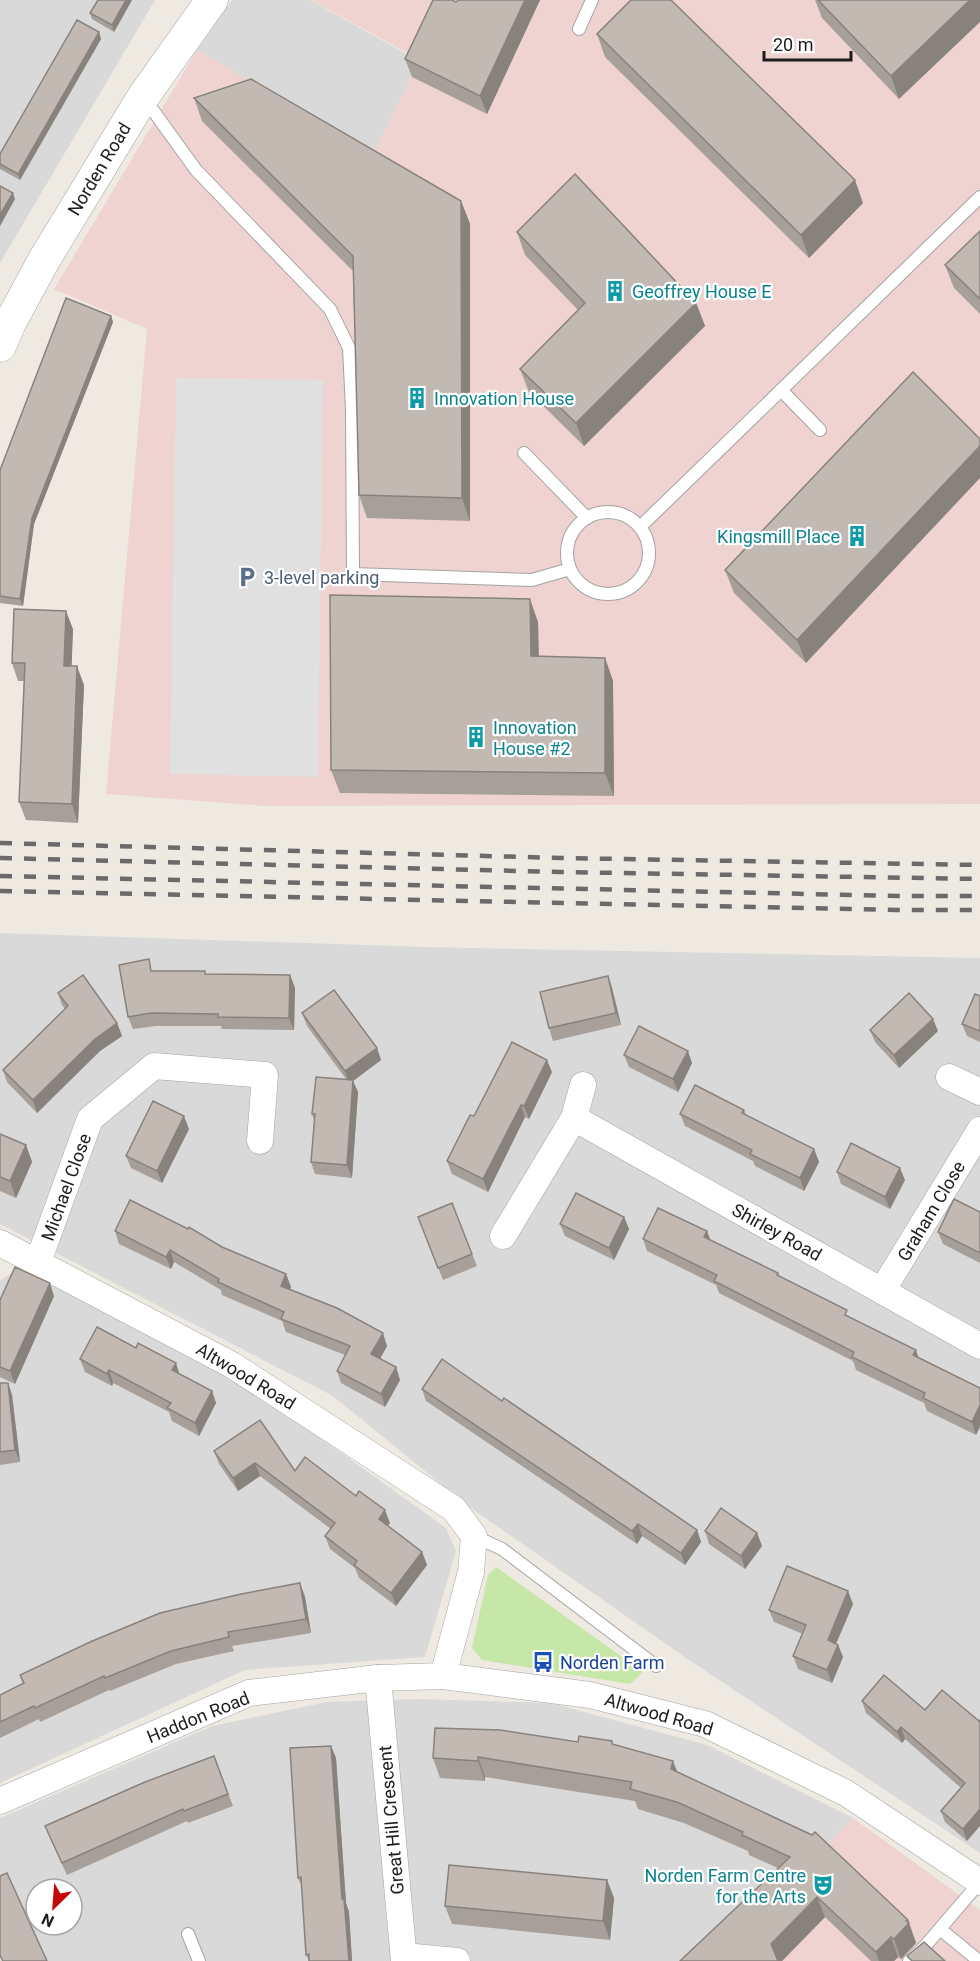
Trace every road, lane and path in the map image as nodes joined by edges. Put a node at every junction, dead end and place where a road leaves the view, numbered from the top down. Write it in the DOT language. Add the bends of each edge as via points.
graph roads {
  1 [pos="212,0"];
  2 [pos="592,0"];
  3 [pos="579,29"];
  4 [pos="143,97"];
  5 [pos="980,198"];
  6 [pos="3,330"];
  7 [pos="781,390"];
  8 [pos="820,430"];
  9 [pos="524,453"];
  10 [pos="587,518"];
  11 [pos="640,527"];
  12 [pos="570,569"];
  13 [pos="949,1077"];
  14 [pos="582,1085"];
  15 [pos="980,1092"];
  16 [pos="574,1118"];
  17 [pos="980,1130"];
  18 [pos="260,1141"];
  19 [pos="503,1236"];
  20 [pos="2,1248"];
  21 [pos="38,1262"];
  22 [pos="882,1291"];
  23 [pos="980,1346"];
  24 [pos="474,1536"];
  25 [pos="656,1666"];
  26 [pos="443,1676"];
  27 [pos="378,1678"];
  28 [pos="0,1801"];
  29 [pos="980,1882"];
  30 [pos="940,1929"];
  31 [pos="188,1934"];
  32 [pos="404,1959"];
  33 [pos="199,1961"];
  34 [pos="457,1961"];
  35 [pos="909,1961"];
  36 [pos="979,1961"];
  1 -- 4 [label="street, Norden Road"];
  2 -- 3 [label="lane"];
  4 -- 6 [label="street, Norden Road"];
  4 -- 12 [label="lane" via="196,170 330,309 349,348 352,574 532,580"];
  5 -- 7 [label="lane"];
  7 -- 8 [label="lane"];
  7 -- 11 [label="lane"];
  9 -- 10 [label="lane"];
  10 -- 11 [label="lane" via="606,512 621,514"];
  10 -- 12 [label="lane" via="576,526 568,543"];
  11 -- 12 [label="lane" via="650,555 639,581 628,589 596,593 583,586"];
  13 -- 15 [label="street"];
  14 -- 16 [label="street"];
  16 -- 19 [label="street"];
  16 -- 22 [label="street, Shirley Road"];
  17 -- 22 [label="street, Graham Close"];
  18 -- 21 [label="street, Michael Close" via="265,1075 154,1066 90,1119"];
  20 -- 21 [label="street, Altwood Road"];
  21 -- 24 [label="street, Altwood Road" via="232,1365 454,1509"];
  22 -- 23 [label="street, Shirley Road"];
  24 -- 25 [label="lane, Altwood Road" via="502,1549"];
  24 -- 26 [label="street" via="471,1572"];
  26 -- 27 [label="street, Haddon Road"];
  26 -- 29 [label="street, Altwood Road" via="590,1695 705,1724 846,1793"];
  27 -- 28 [label="street, Haddon Road" via="249,1693"];
  27 -- 32 [label="street, Great Hill Crescent"];
  29 -- 30 [label="lane"];
  30 -- 35 [label="lane"];
  30 -- 36 [label="lane"];
  31 -- 33 [label="lane"];
  32 -- 34 [label="street"];
}
